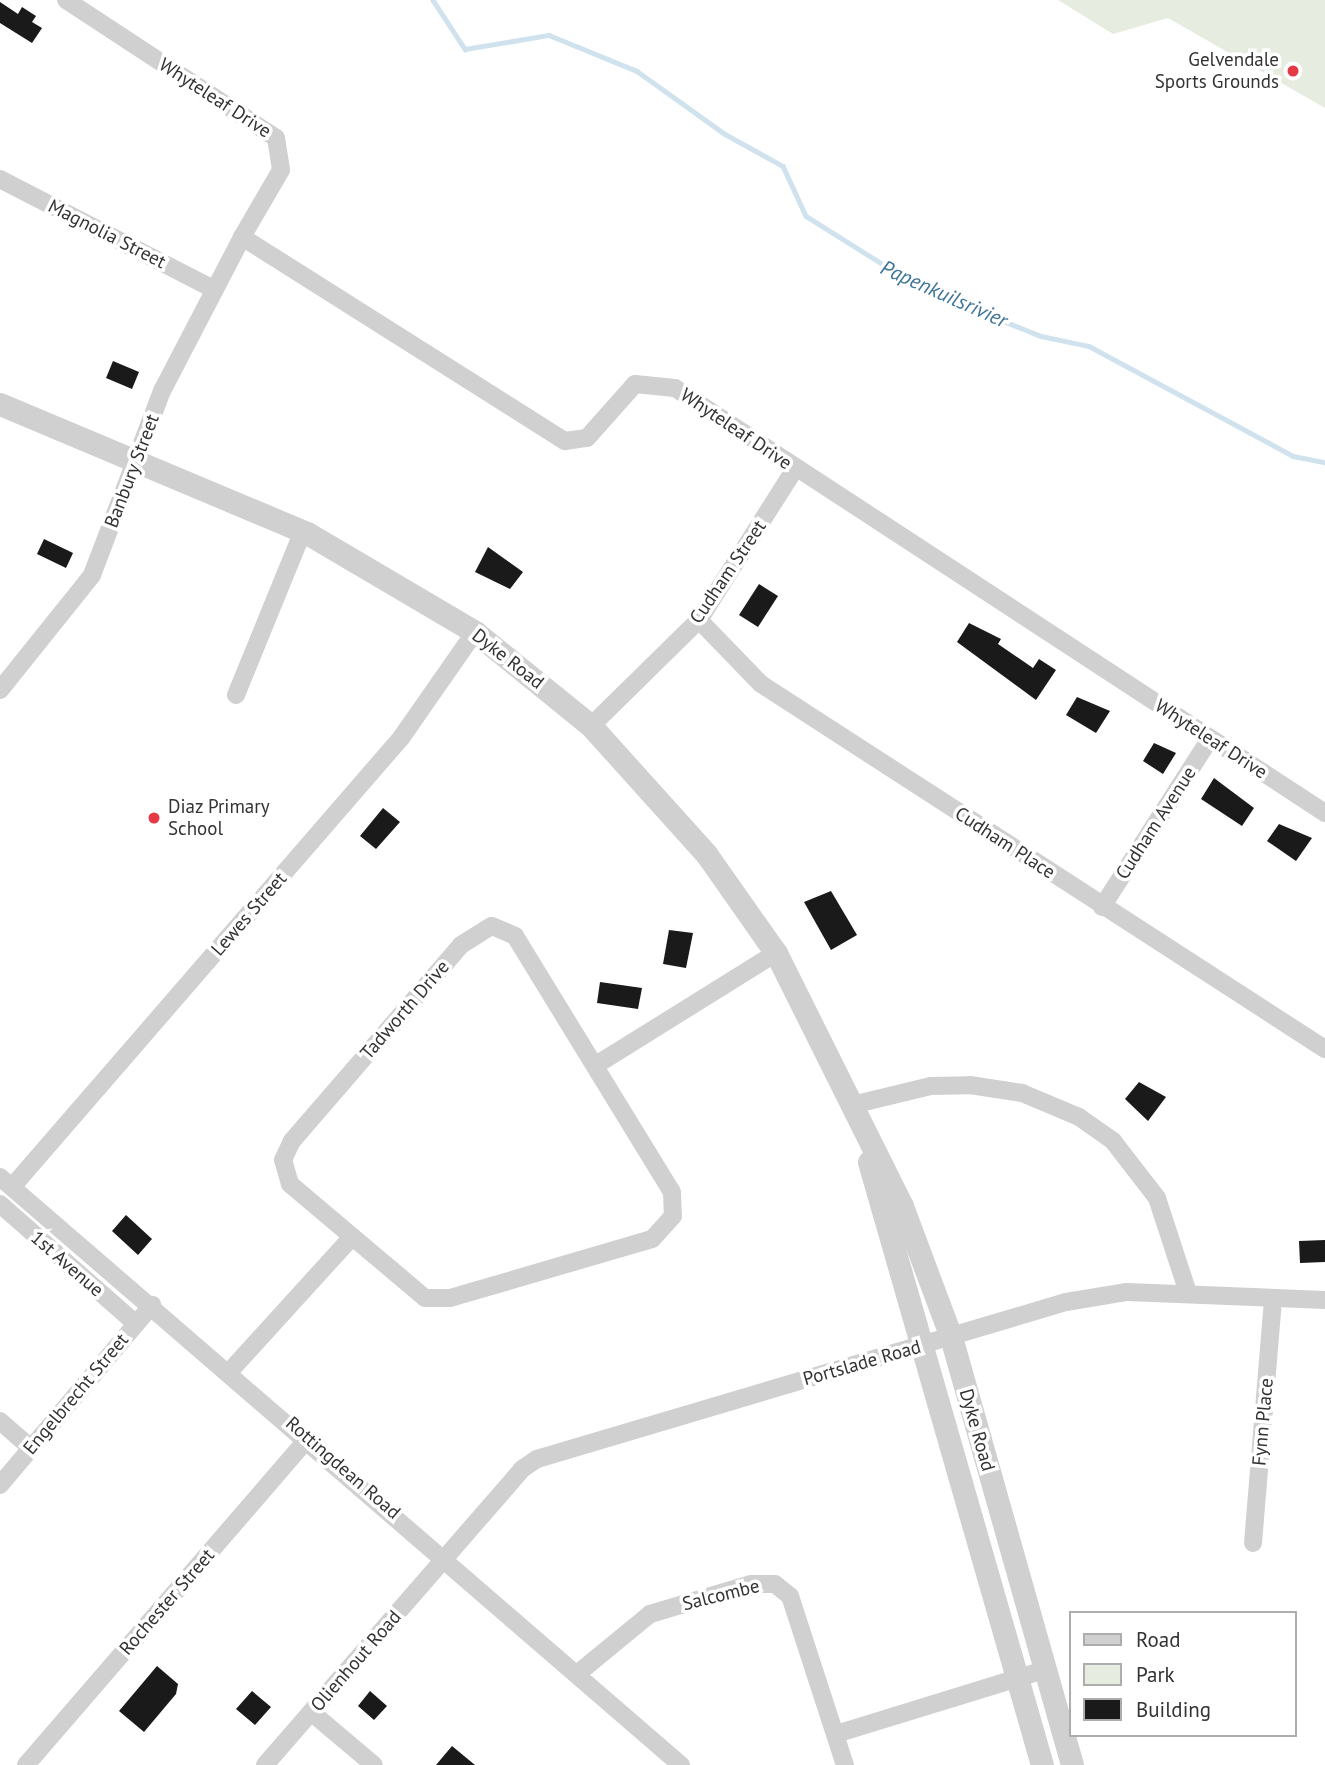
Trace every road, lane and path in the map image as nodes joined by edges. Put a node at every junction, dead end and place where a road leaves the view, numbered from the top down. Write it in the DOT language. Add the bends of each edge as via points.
graph roads {
  1 [pos="66,0"];
  2 [pos="0,179"];
  3 [pos="243,237"];
  4 [pos="213,289"];
  5 [pos="0,404"];
  6 [pos="137,463"];
  7 [pos="796,469"];
  8 [pos="303,531"];
  9 [pos="699,620"];
  10 [pos="475,632"];
  11 [pos="0,690"];
  12 [pos="236,695"];
  13 [pos="591,726"];
  14 [pos="1210,739"];
  15 [pos="1325,813"];
  16 [pos="1102,907"];
  17 [pos="776,953"];
  18 [pos="1325,1049"];
  19 [pos="596,1065"];
  20 [pos="852,1105"];
  21 [pos="6,1182"];
  22 [pos="0,1204"];
  23 [pos="350,1239"];
  24 [pos="1188,1293"];
  25 [pos="1325,1300"];
  26 [pos="1273,1301"];
  27 [pos="152,1305"];
  28 [pos="135,1323"];
  29 [pos="951,1337"];
  30 [pos="919,1346"];
  31 [pos="230,1371"];
  32 [pos="0,1421"];
  33 [pos="308,1438"];
  34 [pos="31,1448"];
  35 [pos="0,1485"];
  36 [pos="1253,1543"];
  37 [pos="446,1558"];
  38 [pos="1044,1670"];
  39 [pos="577,1674"];
  40 [pos="1016,1677"];
  41 [pos="311,1712"];
  42 [pos="836,1734"];
  43 [pos="26,1765"];
  44 [pos="265,1765"];
  45 [pos="374,1765"];
  46 [pos="681,1765"];
  47 [pos="845,1765"];
  48 [pos="1042,1765"];
  49 [pos="1072,1765"];
  1 -- 3 [label="street, Whyteleaf Drive" via="276,138 281,170"];
  2 -- 4 [label="street, Magnolia Street"];
  3 -- 4 [label="street, Banbury Street"];
  3 -- 7 [label="street, Whyteleaf Drive" via="556,438 587,438 629,388 655,382"];
  4 -- 6 [label="street, Banbury Street" via="162,391"];
  5 -- 6 [label="street, Dyke Road"];
  6 -- 8 [label="street, Dyke Road"];
  6 -- 11 [label="street, Banbury Street" via="82,593"];
  7 -- 9 [label="street, Cudham Street"];
  7 -- 14 [label="street, Whyteleaf Drive"];
  8 -- 10 [label="street, Dyke Road"];
  8 -- 12 [label="street"];
  9 -- 13 [label="street, Cudham Street"];
  9 -- 16 [label="street, Cudham Place" via="761,684"];
  10 -- 13 [label="street, Dyke Road"];
  10 -- 21 [label="street, Lewes Street" via="401,738"];
  13 -- 17 [label="street, Dyke Road" via="707,855"];
  14 -- 15 [label="street, Whyteleaf Drive"];
  14 -- 16 [label="street, Cudham Avenue"];
  16 -- 18 [label="street, Cudham Place"];
  17 -- 19 [label="street"];
  17 -- 20 [label="street, Dyke Road"];
  19 -- 23 [label="street, Tadworth Drive" via="672,1192 673,1216 659,1236 436,1299 405,1287"];
  19 -- 23 [label="street, Tadworth Drive" via="515,936 499,926 472,934 286,1151 290,1184"];
  20 -- 24 [label="street" via="950,1084 1022,1093 1063,1108 1113,1141 1145,1180 1165,1213"];
  20 -- 29 [label="street, Dyke Road" via="902,1206"];
  20 -- 30 [label="street, Dyke Road"];
  21 -- 27 [label="street, Rottingdean Road"];
  22 -- 28 [label="street, 1st Avenue"];
  23 -- 31 [label="street"];
  24 -- 26 [label="street, Portslade Road"];
  24 -- 29 [label="street, Portslade Road" via="1098,1296"];
  25 -- 26 [label="street, Portslade Road"];
  26 -- 36 [label="street, Fynn Place"];
  27 -- 28 [label="street, Engelbrecht Street"];
  27 -- 31 [label="street, Rottingdean Road"];
  28 -- 34 [label="street, Engelbrecht Street"];
  29 -- 30 [label="street, Portslade Road"];
  29 -- 38 [label="street, Dyke Road"];
  30 -- 37 [label="street, Portslade Road" via="537,1459"];
  30 -- 40 [label="street, Dyke Road"];
  31 -- 33 [label="street, Rottingdean Road"];
  32 -- 34 [label="street"];
  33 -- 37 [label="street, Rottingdean Road"];
  33 -- 43 [label="street, Rochester Street"];
  34 -- 35 [label="street, Engelbrecht Street"];
  37 -- 39 [label="street, Rottingdean Road"];
  37 -- 41 [label="street, Olienhout Road"];
  38 -- 40 [label="street"];
  38 -- 49 [label="street, Dyke Road"];
  39 -- 42 [label="street, Salcombe" via="650,1614 766,1582 790,1597"];
  39 -- 46 [label="street, Rottingdean Road"];
  40 -- 42 [label="street"];
  40 -- 48 [label="street, Dyke Road"];
  41 -- 44 [label="street, Olienhout Road"];
  41 -- 45 [label="street"];
  42 -- 47 [label="street, Salcombe"];
}
